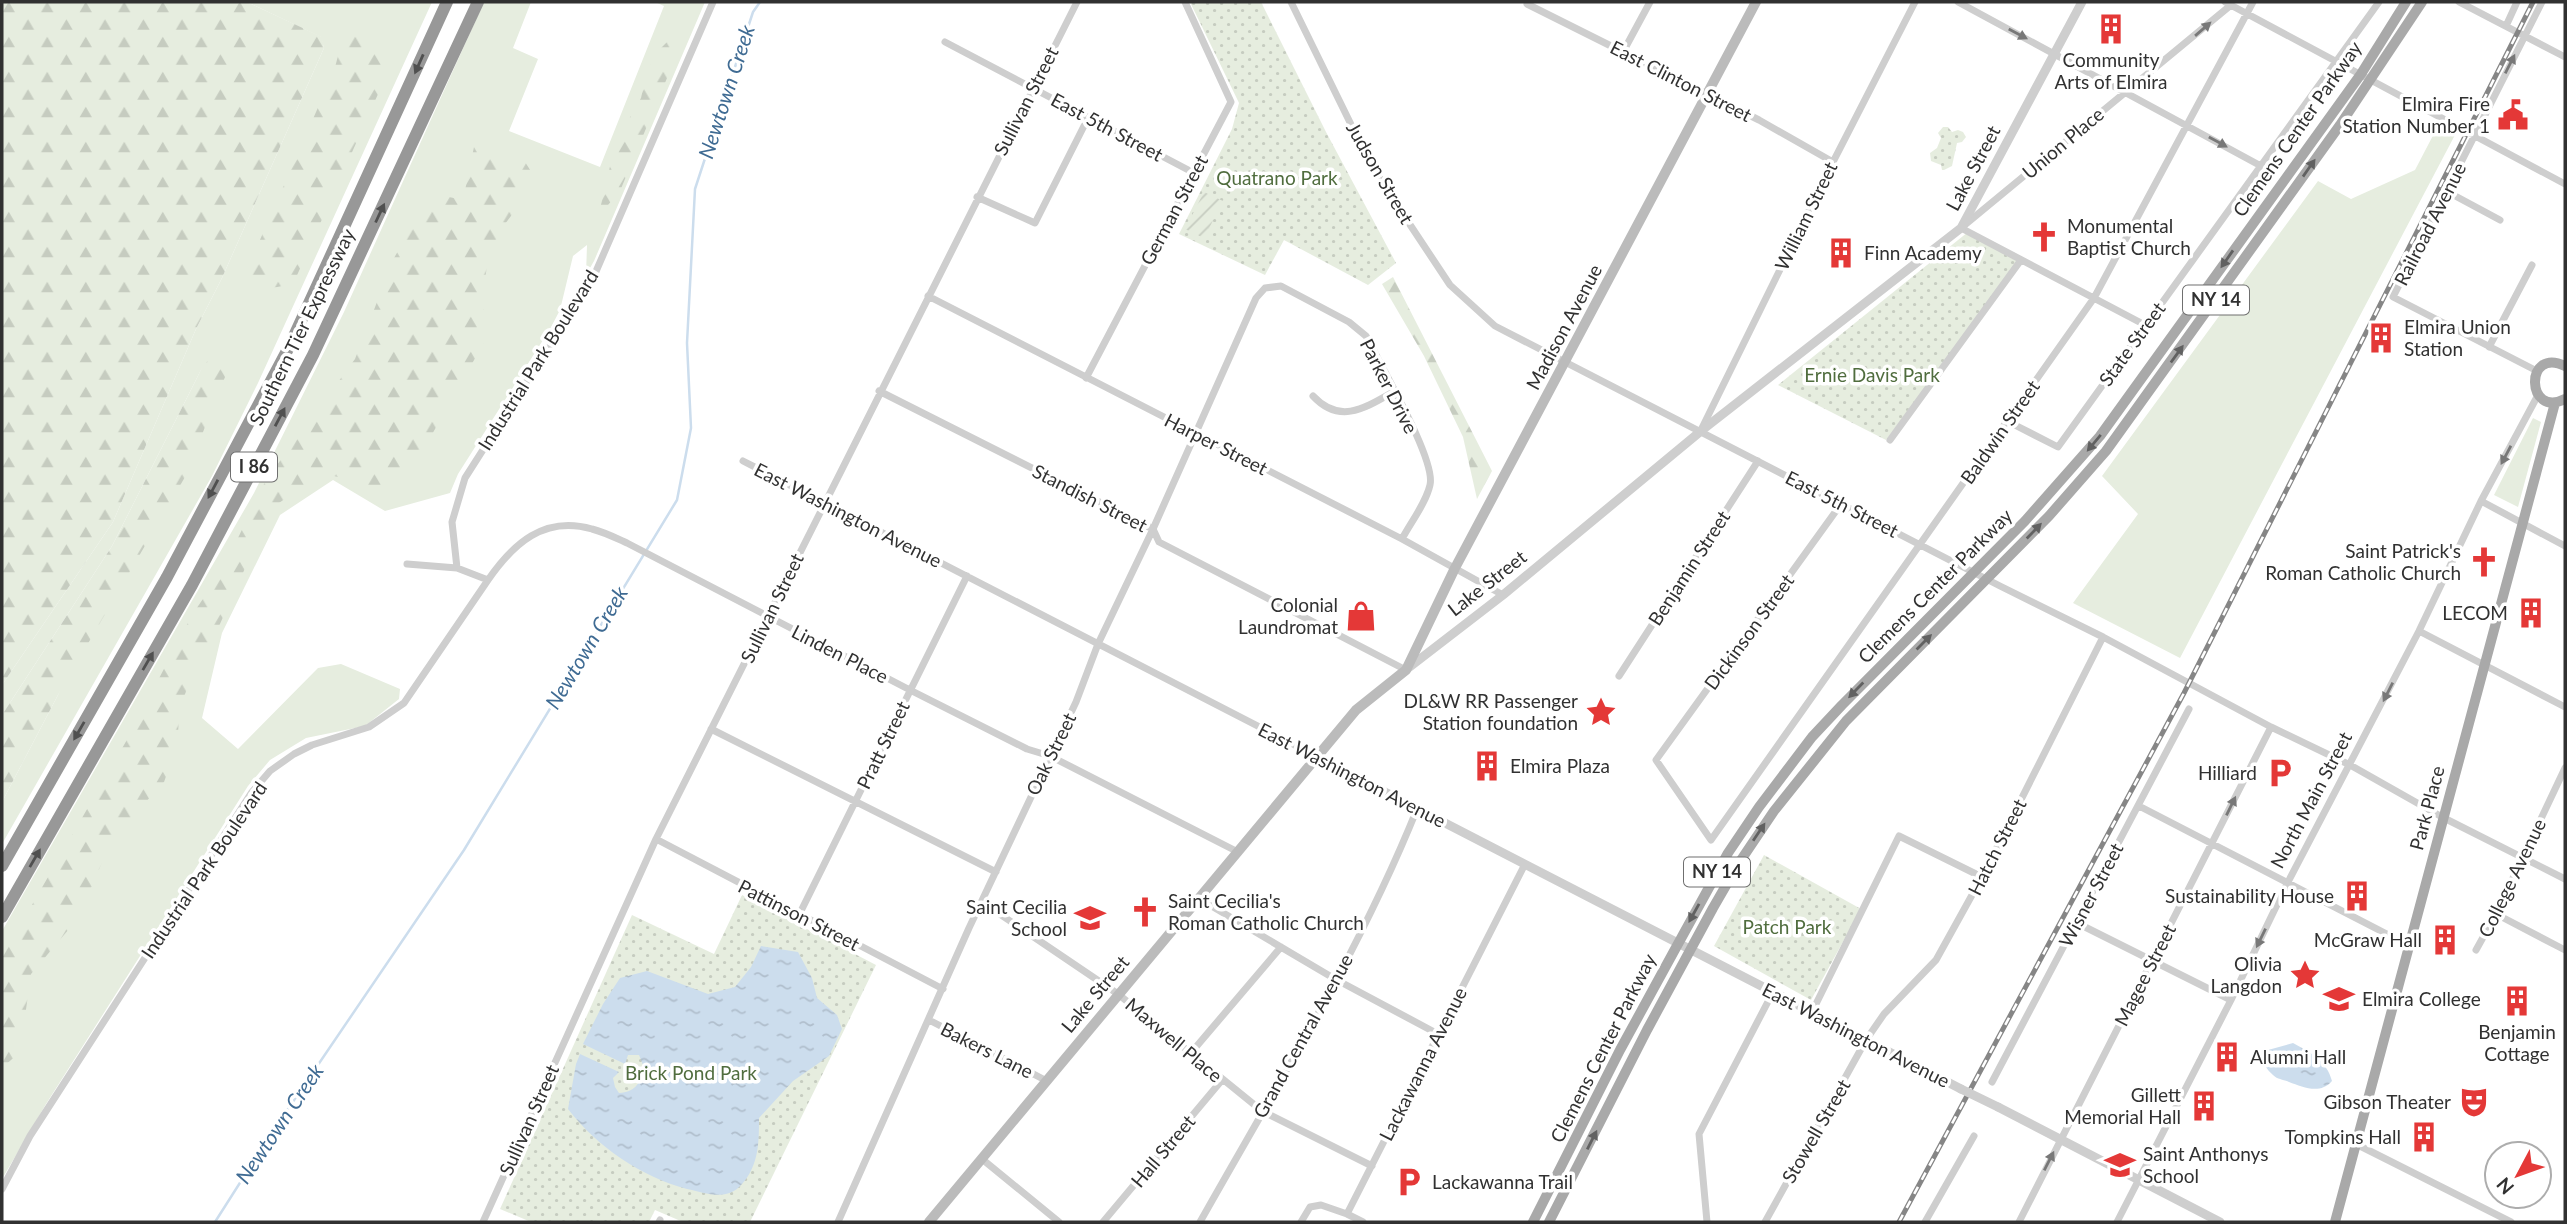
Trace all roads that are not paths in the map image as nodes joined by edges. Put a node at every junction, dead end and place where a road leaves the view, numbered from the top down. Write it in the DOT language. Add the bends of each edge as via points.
graph roads {
  1 [pos="447,2"];
  2 [pos="478,2"];
  3 [pos="713,2"];
  4 [pos="1077,2"];
  5 [pos="1185,2"];
  6 [pos="1291,2"];
  7 [pos="1650,2"];
  8 [pos="1756,2"];
  9 [pos="1915,2"];
  10 [pos="1958,2"];
  11 [pos="2082,2"];
  12 [pos="2253,2"];
  13 [pos="2379,2"];
  14 [pos="2406,2"];
  15 [pos="2422,2"];
  16 [pos="2459,2"];
  17 [pos="2517,2"];
  18 [pos="2542,2"];
  19 [pos="1527,3"];
  20 [pos="2228,3"];
  21 [pos="2246,13"];
  22 [pos="2505,26"];
  23 [pos="2525,36"];
  24 [pos="945,42"];
  25 [pos="1623,52"];
  26 [pos="2054,54"];
  27 [pos="2565,57"];
  28 [pos="2336,61"];
  29 [pos="2361,74"];
  30 [pos="2372,79"];
  31 [pos="1032,88"];
  32 [pos="2125,92"];
  33 [pos="1707,94"];
  34 [pos="1088,118"];
  35 [pos="2188,125"];
  36 [pos="2474,135"];
  37 [pos="1833,162"];
  38 [pos="2261,166"];
  39 [pos="1194,173"];
  40 [pos="2565,184"];
  41 [pos="2446,191"];
  42 [pos="977,197"];
  43 [pos="2500,220"];
  44 [pos="1961,228"];
  45 [pos="2021,260"];
  46 [pos="2532,265"];
  47 [pos="1265,288"];
  48 [pos="928,296"];
  49 [pos="2094,298"];
  50 [pos="2146,325"];
  51 [pos="1495,326"];
  52 [pos="2489,347"];
  53 [pos="1566,361"];
  54 [pos="2565,364"];
  55 [pos="2537,372"];
  56 [pos="1086,378"];
  57 [pos="879,391"];
  58 [pos="1395,391"];
  59 [pos="2538,395"];
  60 [pos="1313,396"];
  61 [pos="2560,401"];
  62 [pos="2007,421"];
  63 [pos="1701,431"];
  64 [pos="1196,435"];
  65 [pos="1890,440"];
  66 [pos="743,461"];
  67 [pos="1758,461"];
  68 [pos="2481,501"];
  69 [pos="824,502"];
  70 [pos="1841,504"];
  71 [pos="2522,523"];
  72 [pos="1153,529"];
  73 [pos="1402,539"];
  74 [pos="1921,545"];
  75 [pos="2565,546"];
  76 [pos="407,564"];
  77 [pos="457,568"];
  78 [pos="1455,568"];
  79 [pos="1974,572"];
  80 [pos="967,576"];
  81 [pos="488,580"];
  82 [pos="1987,580"];
  83 [pos="1503,594"];
  84 [pos="766,616"];
  85 [pos="2419,631"];
  86 [pos="2103,637"];
  87 [pos="1098,644"];
  88 [pos="2485,664"];
  89 [pos="1406,670"];
  90 [pos="1619,676"];
  91 [pos="910,690"];
  92 [pos="2565,707"];
  93 [pos="2189,709"];
  94 [pos="2271,727"];
  95 [pos="711,729"];
  96 [pos="1050,756"];
  97 [pos="1319,758"];
  98 [pos="2350,765"];
  99 [pos="2565,768"];
  100 [pos="855,801"];
  101 [pos="2138,806"];
  102 [pos="1417,809"];
  103 [pos="2442,817"];
  104 [pos="656,839"];
  105 [pos="1711,840"];
  106 [pos="2212,844"];
  107 [pos="1238,852"];
  108 [pos="2523,857"];
  109 [pos="1525,864"];
  110 [pos="2,866"];
  111 [pos="996,872"];
  112 [pos="1982,877"];
  113 [pos="2565,879"];
  114 [pos="2287,884"];
  115 [pos="1198,898"];
  116 [pos="982,902"];
  117 [pos="2496,914"];
  118 [pos="799,915"];
  119 [pos="2,917"];
  120 [pos="2077,923"];
  121 [pos="1678,943"];
  122 [pos="2408,945"];
  123 [pos="1281,947"];
  124 [pos="1691,949"];
  125 [pos="2476,950"];
  126 [pos="2565,950"];
  127 [pos="2152,961"];
  128 [pos="1335,979"];
  129 [pos="943,989"];
  130 [pos="1773,992"];
  131 [pos="1118,994"];
  132 [pos="2231,1000"];
  133 [pos="1812,1012"];
  134 [pos="929,1020"];
  135 [pos="1438,1034"];
  136 [pos="1866,1040"];
  137 [pos="1190,1054"];
  138 [pos="1045,1080"];
  139 [pos="1222,1080"];
  140 [pos="1992,1082"];
  141 [pos="1262,1111"];
  142 [pos="1973,1136"];
  143 [pos="2061,1139"];
  144 [pos="2354,1143"];
  145 [pos="982,1159"];
  146 [pos="1372,1166"];
  147 [pos="2138,1180"];
  148 [pos="2,1189"];
  149 [pos="1347,1214"];
  150 [pos="483,1222"];
  151 [pos="838,1222"];
  152 [pos="929,1222"];
  153 [pos="1059,1222"];
  154 [pos="1103,1222"];
  155 [pos="1200,1222"];
  156 [pos="1301,1222"];
  157 [pos="1363,1222"];
  158 [pos="1533,1222"];
  159 [pos="1549,1222"];
  160 [pos="1707,1222"];
  161 [pos="1765,1222"];
  162 [pos="1925,1222"];
  163 [pos="2019,1222"];
  164 [pos="2118,1222"];
  165 [pos="2220,1222"];
  166 [pos="2334,1222"];
  167 [pos="2511,1222"];
  1 -- 110 [label="highway, Southern Tier Expressway / I 86, one-way" via="289,347 167,577"];
  119 -- 2 [label="highway, Southern Tier Expressway / I 86, one-way" via="192,584 313,355"];
  3 -- 77 [label="street, Industrial Park Boulevard" via="594,276 465,478 452,522"];
  4 -- 31 [label="street, Sullivan Street"];
  5 -- 39 [label="street, German Street" via="1231,102"];
  6 -- 51 [label="street, Judson Street" via="1387,190 1450,285"];
  7 -- 25 [label="street"];
  8 -- 33 [label="main road, Madison Avenue"];
  9 -- 37 [label="street, William Street"];
  10 -- 26 [label="street, one-way"];
  11 -- 26 [label="street, Lake Street"];
  12 -- 21 [label="street, Baldwin Street"];
  13 -- 28 [label="street, State Street"];
  14 -- 29 [label="main road, Clemens Center Parkway / NY 14"];
  15 -- 30 [label="main road, Clemens Center Parkway / NY 14"];
  16 -- 22 [label="street"];
  17 -- 22 [label="street"];
  18 -- 23 [label="street, Railroad Avenue"];
  19 -- 25 [label="street, East Clinton Street"];
  20 -- 21 [label="street"];
  32 -- 20 [label="street, Union Place, one-way"];
  21 -- 28 [label="street"];
  21 -- 35 [label="street, Baldwin Street"];
  22 -- 23 [label="street"];
  23 -- 27 [label="street"];
  36 -- 23 [label="street, Railroad Avenue, one-way"];
  24 -- 31 [label="street, East 5th Street"];
  25 -- 33 [label="street, East Clinton Street"];
  26 -- 32 [label="street"];
  26 -- 44 [label="street, Lake Street"];
  28 -- 29 [label="street"];
  28 -- 38 [label="street, State Street"];
  29 -- 30 [label="street"];
  29 -- 79 [label="main road, Clemens Center Parkway / NY 14, one-way" via="2100,436 2054,491"];
  30 -- 36 [label="street"];
  82 -- 30 [label="main road, Clemens Center Parkway / NY 14, one-way" via="2112,443"];
  31 -- 34 [label="street, East 5th Street"];
  31 -- 42 [label="street, Sullivan Street"];
  32 -- 35 [label="street"];
  32 -- 44 [label="street, Union Place"];
  33 -- 37 [label="street, East Clinton Street"];
  33 -- 53 [label="main road, Madison Avenue"];
  34 -- 39 [label="street, East 5th Street"];
  34 -- 42 [label="street" via="1035,223"];
  35 -- 38 [label="street, one-way"];
  35 -- 49 [label="street, Baldwin Street"];
  36 -- 40 [label="street"];
  36 -- 41 [label="street, Railroad Avenue"];
  37 -- 63 [label="street, William Street"];
  38 -- 50 [label="street, State Street"];
  39 -- 56 [label="street, German Street"];
  41 -- 43 [label="street"];
  41 -- 52 [label="street, Railroad Avenue" via="2393,297"];
  42 -- 48 [label="street, Sullivan Street"];
  44 -- 45 [label="street"];
  44 -- 63 [label="street, Lake Street"];
  45 -- 49 [label="street"];
  45 -- 65 [label="street"];
  46 -- 52 [label="street"];
  47 -- 58 [label="street, Parker Drive" via="1281,286 1359,329"];
  47 -- 64 [label="street, Oak Street" via="1256,298"];
  48 -- 56 [label="street, Harper Street"];
  48 -- 57 [label="street, Sullivan Street"];
  49 -- 50 [label="street"];
  49 -- 62 [label="street, Baldwin Street"];
  50 -- 62 [label="street, State Street" via="2058,447"];
  51 -- 53 [label="street, East 5th Street"];
  52 -- 55 [label="street"];
  53 -- 63 [label="street, East 5th Street"];
  53 -- 78 [label="main road, Madison Avenue"];
  54 -- 55 [label="main road" via="2549,363"];
  55 -- 59 [label="main road"];
  56 -- 64 [label="street, Harper Street"];
  57 -- 69 [label="street, Sullivan Street"];
  57 -- 72 [label="street, Standish Street"];
  58 -- 60 [label="street" via="1344,414 1324,407"];
  58 -- 73 [label="street, Parker Drive" via="1431,474 1430,485"];
  59 -- 61 [label="main road" via="2546,401"];
  59 -- 68 [label="street, North Main Street, one-way"];
  61 -- 71 [label="main road, Park Place"];
  62 -- 74 [label="street, Baldwin Street"];
  63 -- 67 [label="street, East 5th Street"];
  63 -- 83 [label="street, Lake Street"];
  64 -- 72 [label="street, Oak Street"];
  64 -- 73 [label="street, Harper Street"];
  66 -- 69 [label="street, East Washington Avenue"];
  67 -- 70 [label="street, East 5th Street"];
  67 -- 90 [label="street, Benjamin Street"];
  68 -- 71 [label="street"];
  68 -- 85 [label="street, North Main Street"];
  69 -- 80 [label="street, East Washington Avenue"];
  69 -- 84 [label="street, Sullivan Street"];
  70 -- 74 [label="street, East 5th Street"];
  70 -- 105 [label="street, Dickinson Street" via="1656,760"];
  71 -- 75 [label="street"];
  71 -- 88 [label="main road, Park Place"];
  72 -- 87 [label="street, Oak Street"];
  72 -- 89 [label="street, Standish Street" via="1159,542"];
  73 -- 78 [label="street, Harper Street"];
  74 -- 79 [label="street, East 5th Street"];
  74 -- 105 [label="street, Baldwin Street"];
  76 -- 77 [label="street"];
  77 -- 81 [label="street"];
  78 -- 83 [label="street, Harper Street"];
  78 -- 89 [label="main road, Madison Avenue"];
  79 -- 82 [label="street, East 5th Street"];
  79 -- 121 [label="main road, Clemens Center Parkway / NY 14, one-way" via="1812,737 1728,853"];
  80 -- 87 [label="street, East Washington Avenue"];
  80 -- 91 [label="street, Pratt Street"];
  81 -- 84 [label="street, Linden Place" via="505,557 533,533 560,526 590,528 662,560"];
  81 -- 148 [label="street, Industrial Park Boulevard" via="404,703 369,727 294,754 252,792 30,1136"];
  82 -- 86 [label="street, East 5th Street"];
  124 -- 82 [label="main road, Clemens Center Parkway / NY 14, one-way" via="1739,863 1808,766 1869,697"];
  83 -- 89 [label="street, Lake Street"];
  84 -- 91 [label="street, Linden Place"];
  84 -- 95 [label="street, Sullivan Street"];
  85 -- 88 [label="street"];
  85 -- 98 [label="street, North Main Street, one-way"];
  86 -- 94 [label="street, East 5th Street"];
  86 -- 112 [label="street, Hatch Street"];
  87 -- 96 [label="street, Oak Street"];
  87 -- 97 [label="street, East Washington Avenue"];
  88 -- 92 [label="street"];
  88 -- 103 [label="main road, Park Place"];
  89 -- 97 [label="main road, Lake Street" via="1356,710"];
  91 -- 96 [label="street, Linden Place"];
  91 -- 100 [label="street, Pratt Street"];
  93 -- 101 [label="street, Wisner Street"];
  94 -- 98 [label="street, East 5th Street"];
  106 -- 94 [label="street, Magee Street, one-way"];
  95 -- 100 [label="street"];
  95 -- 104 [label="street, Sullivan Street"];
  96 -- 107 [label="street, Linden Place"];
  96 -- 111 [label="street, Oak Street"];
  97 -- 102 [label="street, East Washington Avenue"];
  97 -- 107 [label="main road, Lake Street"];
  98 -- 103 [label="street, East 5th Street"];
  98 -- 114 [label="street, North Main Street"];
  99 -- 108 [label="street, College Avenue"];
  100 -- 111 [label="street"];
  100 -- 118 [label="street, Pratt Street"];
  101 -- 106 [label="street"];
  101 -- 120 [label="street, Wisner Street"];
  102 -- 109 [label="street, East Washington Avenue"];
  102 -- 128 [label="street, Grand Central Avenue" via="1395,864"];
  103 -- 108 [label="street, East 5th Street"];
  103 -- 122 [label="main road, Park Place"];
  104 -- 118 [label="street, Pattinson Street"];
  104 -- 150 [label="street, Sullivan Street"];
  106 -- 114 [label="street"];
  106 -- 127 [label="street, Magee Street"];
  107 -- 115 [label="main road, Lake Street"];
  108 -- 113 [label="street, East 5th Street"];
  108 -- 117 [label="street, College Avenue"];
  109 -- 121 [label="street, East Washington Avenue"];
  109 -- 135 [label="street, Lackawanna Avenue"];
  111 -- 116 [label="street, Oak Street"];
  112 -- 133 [label="street" via="1899,836"];
  112 -- 136 [label="street, Hatch Street" via="1936,960 1884,1014"];
  114 -- 122 [label="street"];
  114 -- 132 [label="street, North Main Street, one-way"];
  115 -- 123 [label="street"];
  115 -- 131 [label="main road, Lake Street"];
  116 -- 129 [label="street, Oak Street"];
  116 -- 131 [label="street, Maxwell Place"];
  117 -- 125 [label="street, College Avenue"];
  117 -- 126 [label="street"];
  118 -- 129 [label="street, Pattinson Street"];
  120 -- 127 [label="street"];
  120 -- 140 [label="street, Wisner Street"];
  121 -- 124 [label="street, East Washington Avenue"];
  121 -- 158 [label="main road, Clemens Center Parkway / NY 14"];
  122 -- 144 [label="main road, Park Place"];
  123 -- 128 [label="street"];
  123 -- 137 [label="street"];
  124 -- 130 [label="street, East Washington Avenue"];
  159 -- 124 [label="main road, Clemens Center Parkway / NY 14, one-way"];
  127 -- 132 [label="street"];
  127 -- 143 [label="street, Magee Street"];
  128 -- 135 [label="street"];
  128 -- 141 [label="street, Grand Central Avenue"];
  129 -- 134 [label="street, Oak Street"];
  130 -- 133 [label="street, East Washington Avenue"];
  130 -- 160 [label="street" via="1699,1134"];
  131 -- 137 [label="street, Maxwell Place"];
  131 -- 138 [label="main road, Lake Street"];
  132 -- 147 [label="street, North Main Street"];
  133 -- 136 [label="street, East Washington Avenue"];
  134 -- 138 [label="street, Bakers Lane"];
  134 -- 151 [label="street, Oak Street"];
  135 -- 146 [label="street, Lackawanna Avenue"];
  136 -- 143 [label="street, East Washington Avenue, bridge"];
  136 -- 161 [label="street, Stowell Street"];
  137 -- 139 [label="street, Maxwell Place"];
  138 -- 145 [label="main road, Lake Street"];
  139 -- 141 [label="street, Maxwell Place"];
  139 -- 154 [label="street, Hall Street"];
  141 -- 146 [label="street, Maxwell Place"];
  141 -- 155 [label="street, Grand Central Avenue"];
  142 -- 162 [label="street"];
  143 -- 147 [label="street, East Washington Avenue"];
  163 -- 143 [label="street, Magee Street, one-way"];
  144 -- 166 [label="main road, Park Place"];
  144 -- 167 [label="street"];
  145 -- 152 [label="main road, Lake Street"];
  145 -- 153 [label="street"];
  146 -- 149 [label="street, Lackawanna Avenue"];
  147 -- 164 [label="street, North Main Street"];
  147 -- 165 [label="street, East Washington Avenue"];
  149 -- 156 [label="street" via="1321,1205 1310,1207"];
  149 -- 157 [label="street"];
}
